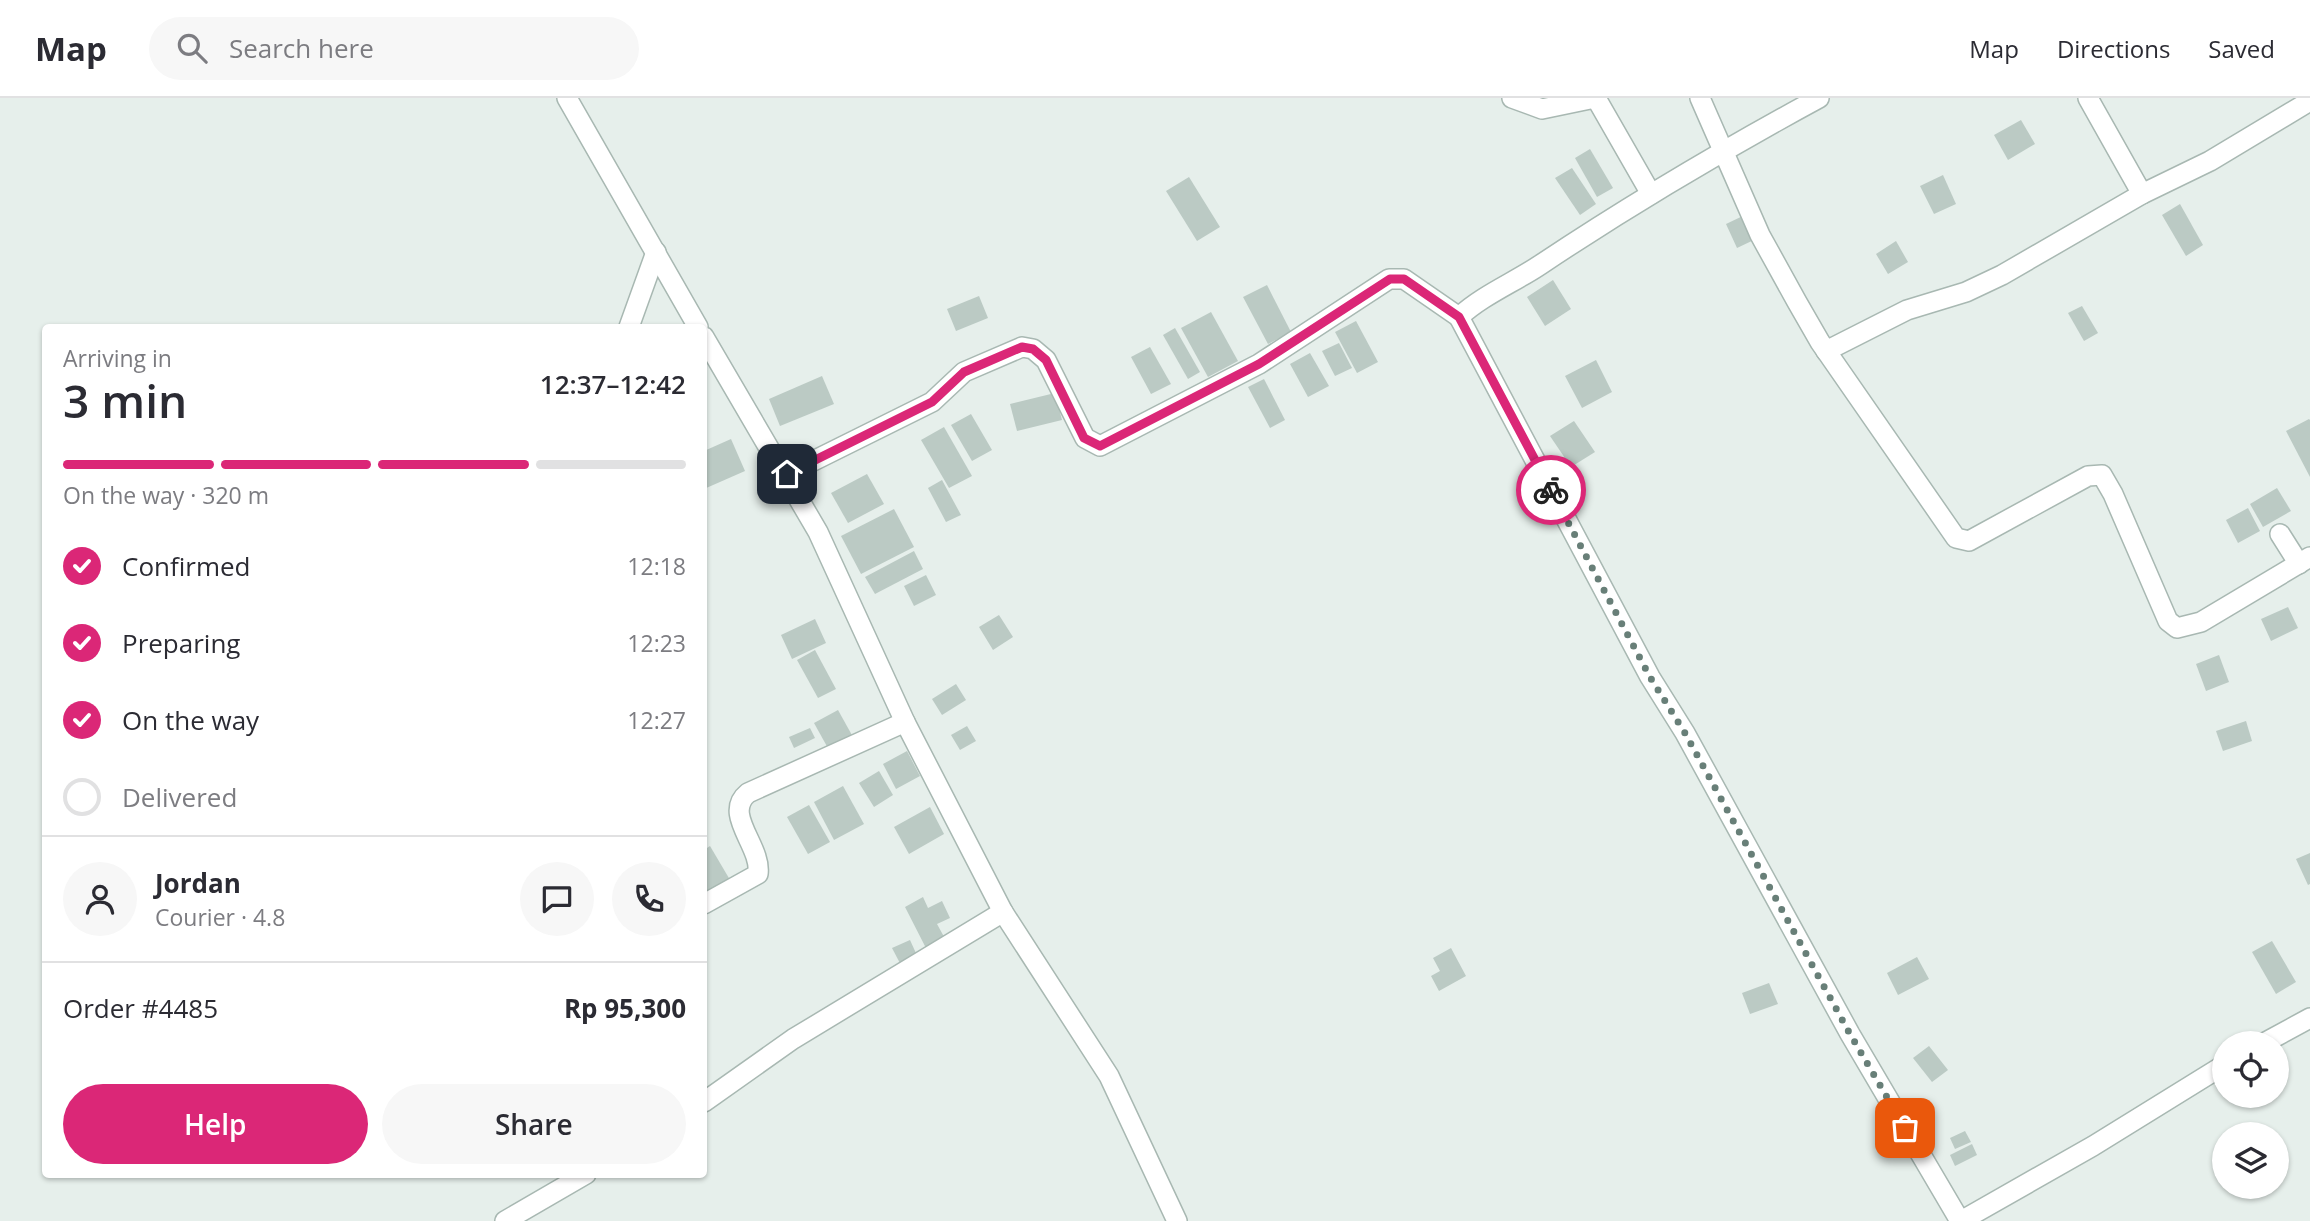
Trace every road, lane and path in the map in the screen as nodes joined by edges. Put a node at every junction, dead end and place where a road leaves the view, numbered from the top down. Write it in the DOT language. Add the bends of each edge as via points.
graph roads {
  1 [pos="567,98"];
  2 [pos="1512,98"];
  3 [pos="1596,98"];
  4 [pos="1700,98"];
  5 [pos="1819,98"];
  6 [pos="2088,98"];
  7 [pos="2310,101"];
  8 [pos="1723,150"];
  9 [pos="1651,194"];
  10 [pos="2142,194"];
  11 [pos="656,252"];
  12 [pos="1459,317"];
  13 [pos="630,324"];
  14 [pos="696,324"];
  15 [pos="707,342"];
  16 [pos="1826,351"];
  17 [pos="787,474"];
  18 [pos="2280,534"];
  19 [pos="2304,560"];
  20 [pos="905,722"];
  21 [pos="707,902"];
  22 [pos="1003,912"];
  23 [pos="2310,1018"];
  24 [pos="2286,1031"];
  25 [pos="2212,1072"];
  26 [pos="707,1100"];
  27 [pos="579,1178"];
  28 [pos="505,1221"];
  29 [pos="1177,1221"];
  30 [pos="1960,1221"];
  1 -- 11 [label="street"];
  2 -- 3 [label="street" via="1542,110"];
  3 -- 9 [label="street"];
  4 -- 8 [label="street"];
  5 -- 8 [label="street"];
  6 -- 10 [label="street"];
  7 -- 10 [label="street" via="2210,161"];
  8 -- 9 [label="street"];
  8 -- 16 [label="street" via="1760,235"];
  9 -- 12 [label="street" via="1478,300"];
  10 -- 16 [label="street" via="2002,275 1966,292 1907,310"];
  11 -- 13 [label="street"];
  11 -- 14 [label="street"];
  12 -- 17 [label="street" via="1404,279 1390,279 1259,364 1100,446 1084,438 1046,360 1022,347 964,372 932,402"];
  12 -- 30 [label="street" via="1650,677"];
  15 -- 17 [label="street"];
  16 -- 19 [label="street" via="1939,516 1962,541 2098,474 2113,494 2168,621 2177,628 2201,622"];
  17 -- 20 [label="street"];
  18 -- 19 [label="street"];
  20 -- 21 [label="street" via="740,799 737,811 760,861 758,874"];
  20 -- 22 [label="street"];
  22 -- 26 [label="street" via="793,1039"];
  22 -- 29 [label="street" via="1109,1076"];
  23 -- 24 [label="street"];
  25 -- 30 [label="street"];
  27 -- 28 [label="street"];
}
